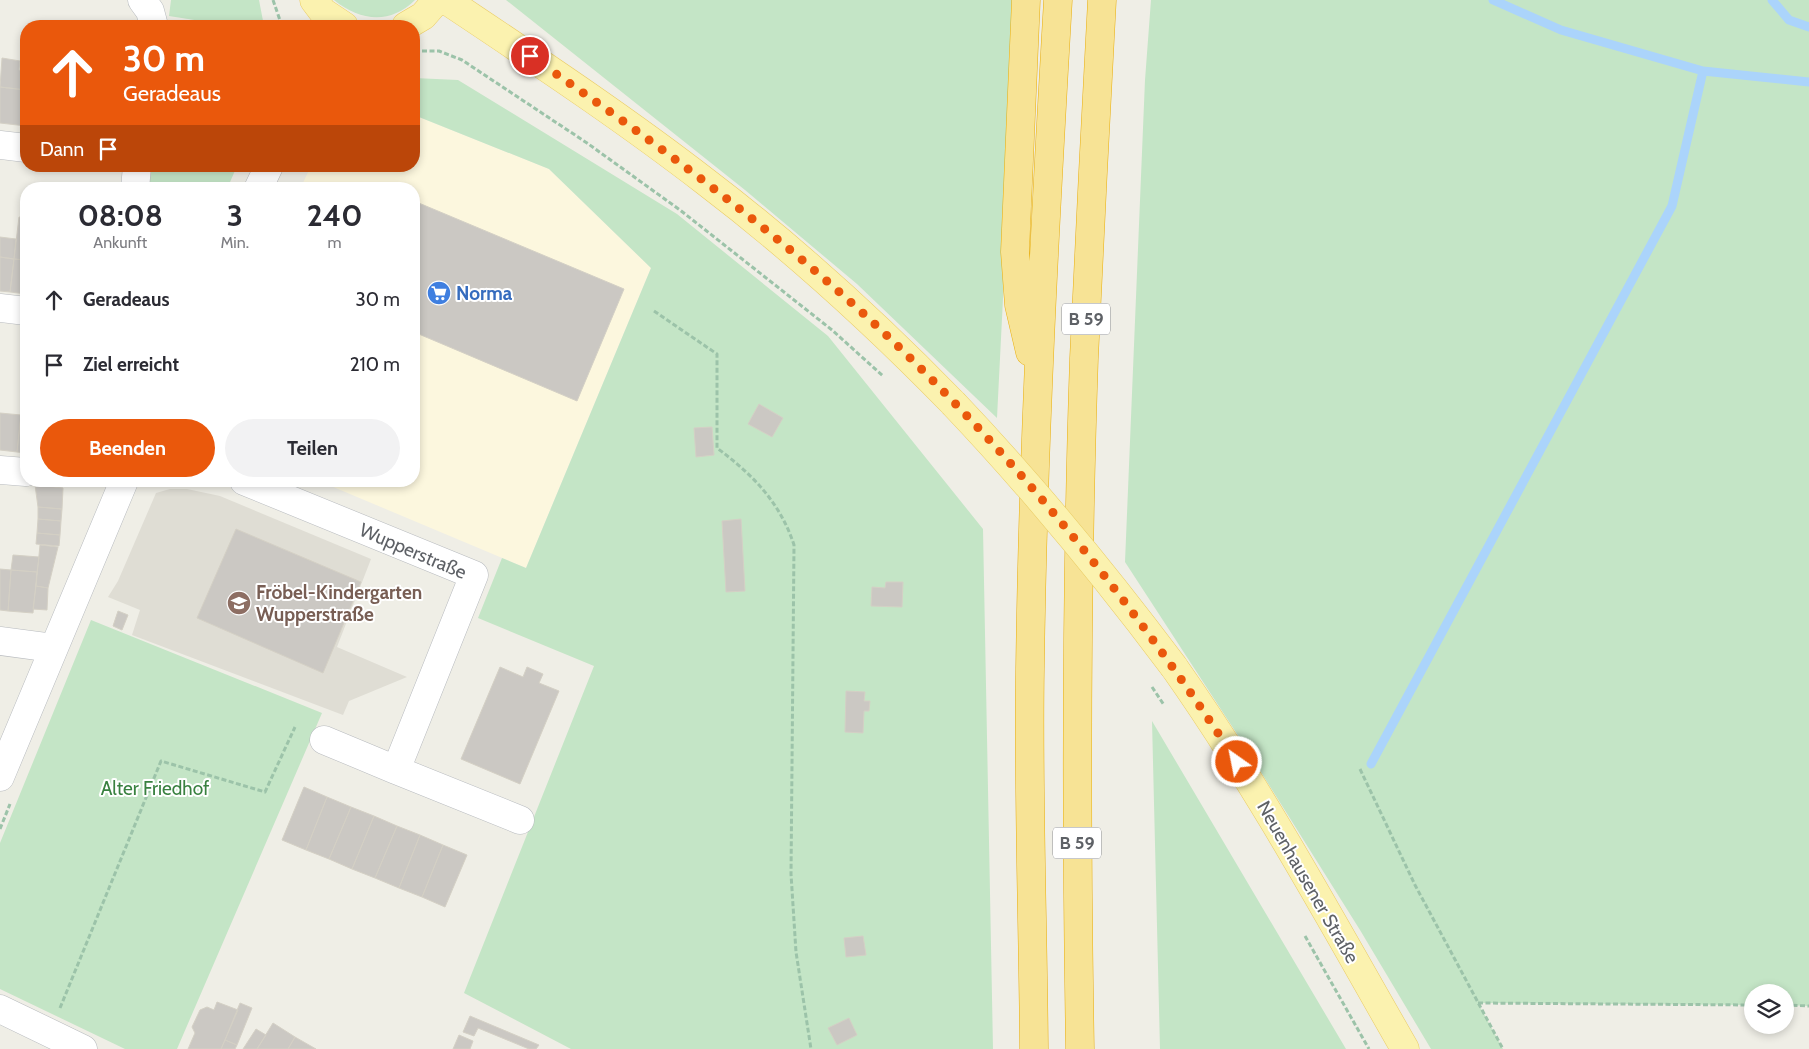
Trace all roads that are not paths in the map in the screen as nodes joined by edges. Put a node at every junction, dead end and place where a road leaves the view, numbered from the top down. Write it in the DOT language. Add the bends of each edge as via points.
graph roads {
  1 [pos="142,0"];
  2 [pos="314,0"];
  3 [pos="437,0"];
  4 [pos="446,0"];
  5 [pos="1026,0"];
  6 [pos="1058,0"];
  7 [pos="1102,0"];
  8 [pos="152,20"];
  9 [pos="333,20"];
  10 [pos="416,20"];
  11 [pos="0,145"];
  12 [pos="20,147"];
  13 [pos="0,308"];
  14 [pos="20,310"];
  15 [pos="1038,370"];
  16 [pos="0,470"];
  17 [pos="20,472"];
  18 [pos="121,487"];
  19 [pos="259,487"];
  20 [pos="0,641"];
  21 [pos="52,648"];
  22 [pos="324,740"];
  23 [pos="396,770"];
  24 [pos="0,777"];
  25 [pos="520,820"];
  26 [pos="0,1009"];
  27 [pos="83,1049"];
  28 [pos="1034,1049"];
  29 [pos="1080,1049"];
  30 [pos="1405,1049"];
  1 -- 8 [label="street"];
  2 -- 9 [label="main road"];
  3 -- 10 [label="main road"];
  4 -- 30 [label="main road, Neuenhausener Straße, bridge" via="568,82 736,205 867,318 953,402 1049,510 1174,667 1285,841"];
  5 -- 15 [label="highway" via="1015,252 1019,305 1026,338"];
  6 -- 15 [label="highway, B 59"];
  7 -- 29 [label="highway, B 59" via="1084,358 1081,495 1077,838"];
  11 -- 12 [label="street"];
  13 -- 14 [label="street"];
  15 -- 28 [label="highway, B 59" via="1030,673"];
  16 -- 17 [label="street"];
  18 -- 21 [label="street"];
  19 -- 23 [label="street, Wupperstraße" via="474,575"];
  20 -- 21 [label="street"];
  21 -- 24 [label="street"];
  22 -- 23 [label="street"];
  23 -- 25 [label="street"];
  26 -- 27 [label="street"];
}
